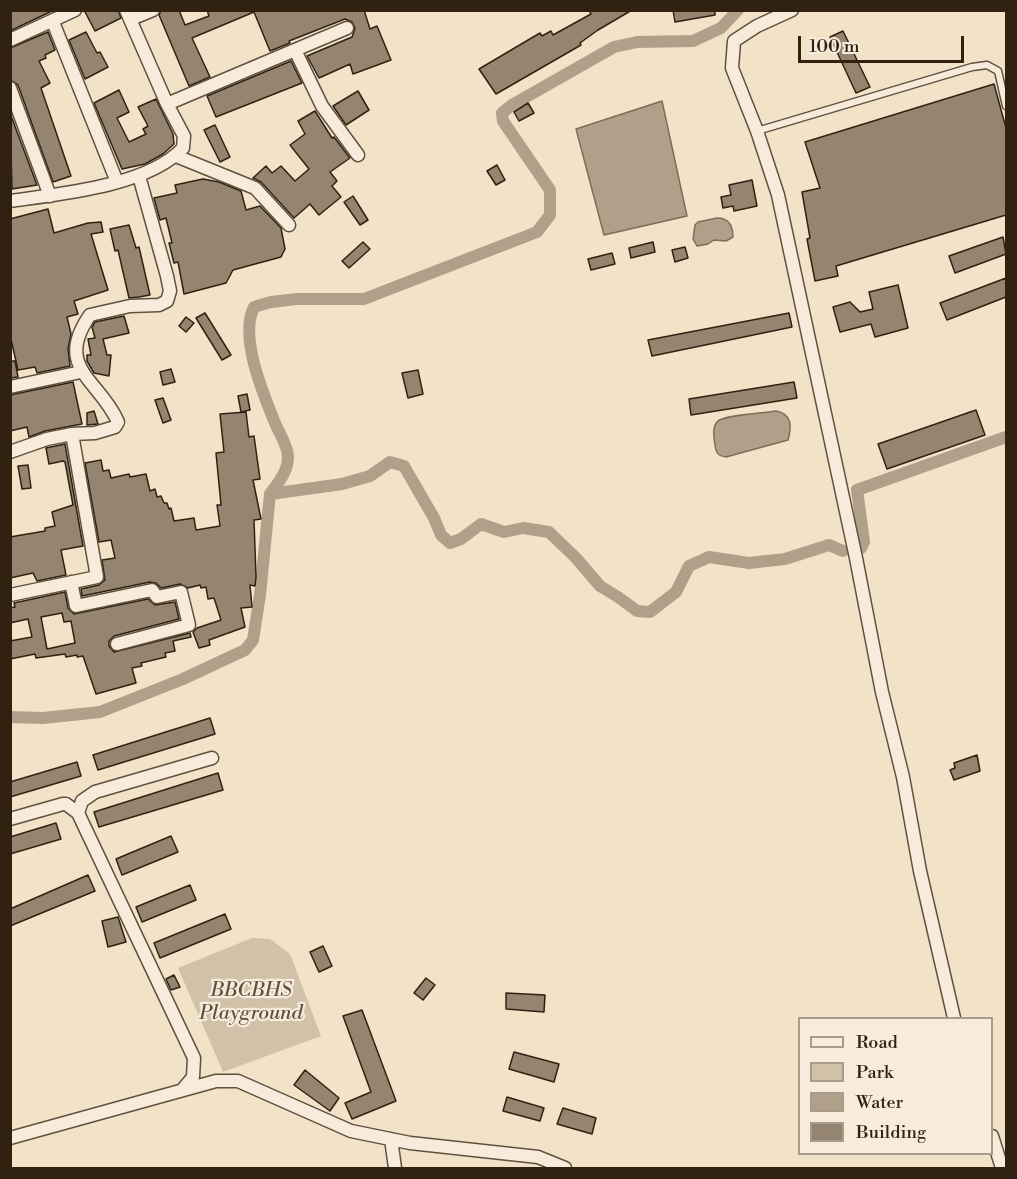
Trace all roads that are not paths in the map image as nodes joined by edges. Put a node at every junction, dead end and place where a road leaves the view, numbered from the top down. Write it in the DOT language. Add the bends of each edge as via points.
graph roads {
  1 [pos="75,10"];
  2 [pos="153,10"];
  3 [pos="792,10"];
  4 [pos="128,15"];
  5 [pos="53,22"];
  6 [pos="347,28"];
  7 [pos="10,40"];
  8 [pos="295,50"];
  9 [pos="10,88"];
  10 [pos="167,104"];
  11 [pos="1006,106"];
  12 [pos="757,131"];
  13 [pos="358,155"];
  14 [pos="176,156"];
  15 [pos="139,176"];
  16 [pos="117,182"];
  17 [pos="50,196"];
  18 [pos="10,201"];
  19 [pos="289,225"];
  20 [pos="81,372"];
  21 [pos="10,387"];
  22 [pos="72,434"];
  23 [pos="10,452"];
  24 [pos="71,582"];
  25 [pos="10,595"];
  26 [pos="117,644"];
  27 [pos="212,758"];
  28 [pos="78,813"];
  29 [pos="10,819"];
  30 [pos="954,1017"];
  31 [pos="182,1090"];
  32 [pos="10,1138"];
  33 [pos="993,1138"];
  34 [pos="391,1139"];
  35 [pos="1003,1163"];
  36 [pos="395,1168"];
  37 [pos="565,1168"];
  1 -- 5 [label="street"];
  2 -- 4 [label="street"];
  3 -- 12 [label="street" via="734,41 732,68"];
  4 -- 10 [label="street"];
  5 -- 7 [label="street"];
  5 -- 16 [label="street"];
  6 -- 8 [label="street"];
  8 -- 10 [label="street"];
  8 -- 13 [label="street" via="322,106"];
  9 -- 17 [label="street"];
  10 -- 14 [label="street" via="184,136 183,148"];
  11 -- 12 [label="lane" via="998,71 987,65"];
  12 -- 30 [label="street" via="778,195"];
  14 -- 15 [label="street"];
  14 -- 19 [label="street" via="255,188"];
  15 -- 16 [label="street"];
  15 -- 20 [label="street" via="170,291 167,301 159,305 130,306 90,315 79,330 76,355"];
  16 -- 17 [label="street"];
  17 -- 18 [label="street"];
  20 -- 21 [label="street"];
  20 -- 22 [label="street" via="113,409 118,422 115,427 96,433"];
  22 -- 23 [label="street"];
  22 -- 24 [label="street" via="97,576"];
  24 -- 25 [label="street"];
  24 -- 26 [label="street" via="76,606 152,590 157,597 181,592 189,625"];
  27 -- 28 [label="street" via="95,792 82,801"];
  28 -- 29 [label="street" via="63,804"];
  28 -- 31 [label="street" via="194,1058 193,1077"];
  31 -- 32 [label="street"];
  31 -- 34 [label="street" via="216,1081 238,1081 351,1131"];
  33 -- 35 [label="street"];
  34 -- 36 [label="street"];
  34 -- 37 [label="street" via="538,1157"];
}
